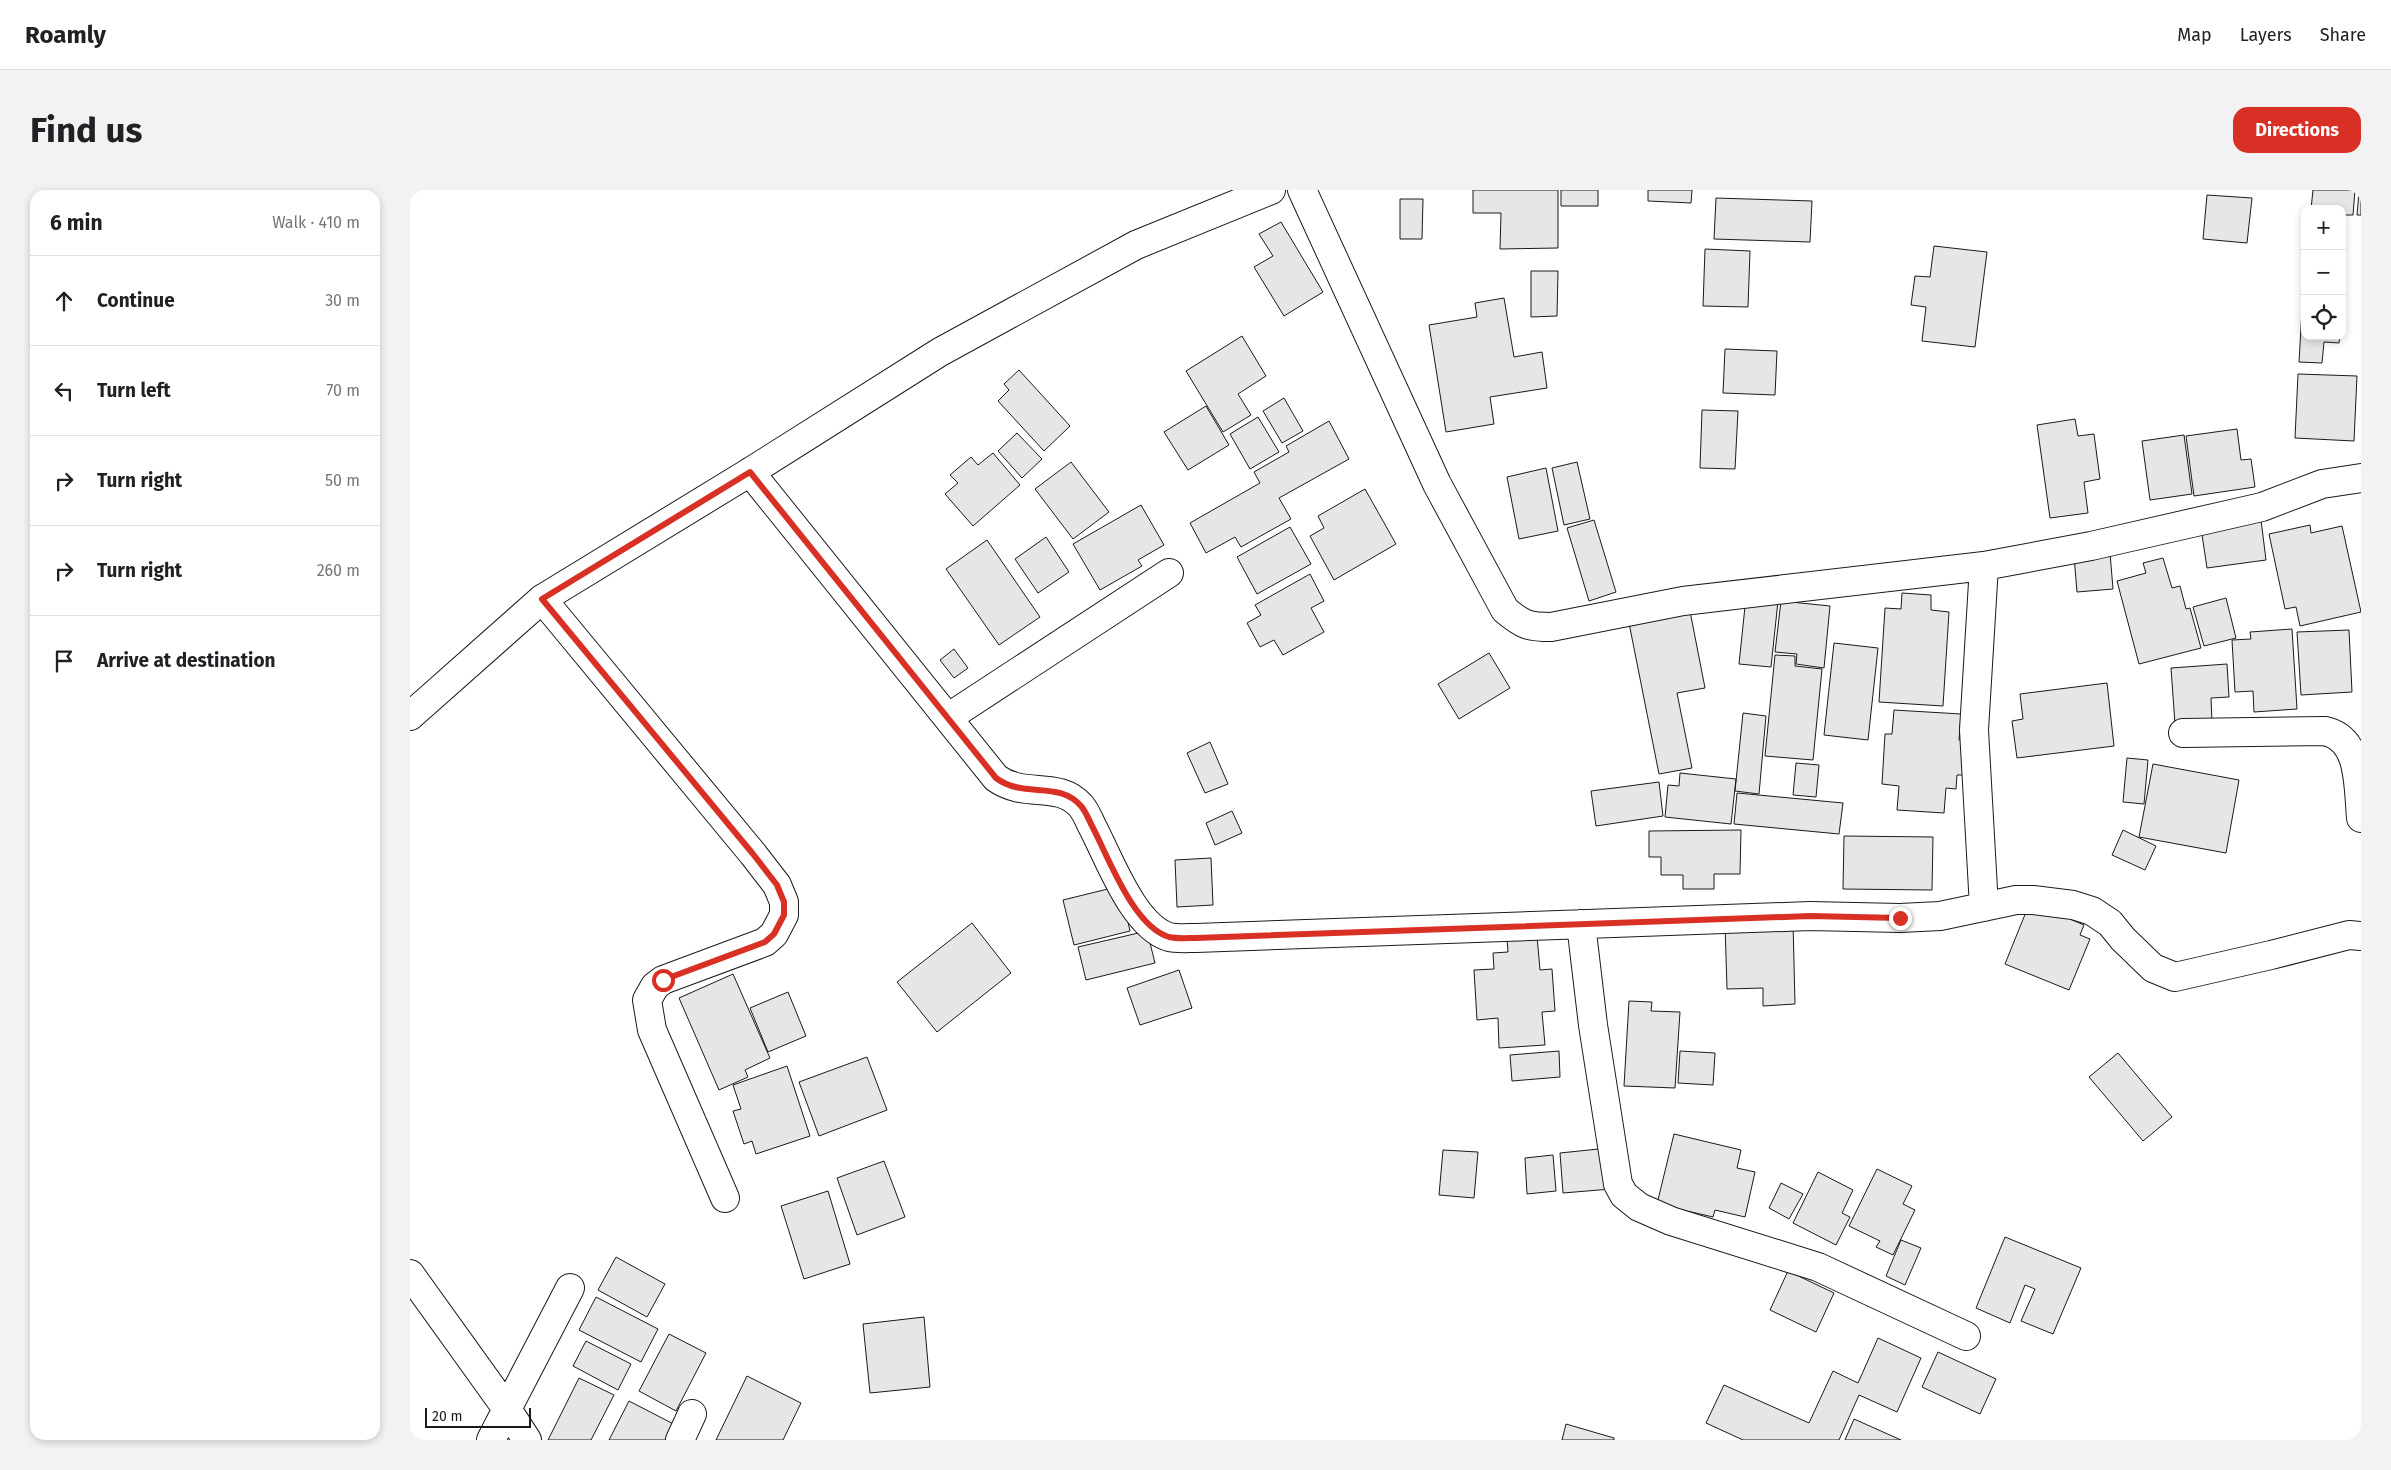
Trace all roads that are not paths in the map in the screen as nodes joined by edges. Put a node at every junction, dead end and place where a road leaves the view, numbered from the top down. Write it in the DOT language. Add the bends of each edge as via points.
graph roads {
  1 [pos="1271,190"];
  2 [pos="1302,190"];
  3 [pos="750,472"];
  4 [pos="2361,478"];
  5 [pos="1984,566"];
  6 [pos="1169,572"];
  7 [pos="542,599"];
  8 [pos="410,716"];
  9 [pos="949,717"];
  10 [pos="2183,733"];
  11 [pos="2361,818"];
  12 [pos="1984,907"];
  13 [pos="2361,920"];
  14 [pos="1581,924"];
  15 [pos="2361,936"];
  16 [pos="2271,956"];
  17 [pos="725,1198"];
  18 [pos="410,1274"];
  19 [pos="570,1288"];
  20 [pos="1966,1336"];
  21 [pos="507,1409"];
  22 [pos="692,1414"];
  23 [pos="491,1440"];
  24 [pos="527,1440"];
  25 [pos="680,1440"];
  1 -- 3 [label="street" via="1136,245 940,352"];
  2 -- 5 [label="street" via="1437,484 1505,610 1521,624 1551,627 1683,601"];
  3 -- 7 [label="street"];
  3 -- 9 [label="street"];
  4 -- 5 [label="street" via="2322,484 2262,507 2092,546"];
  5 -- 12 [label="street" via="1974,730"];
  6 -- 9 [label="street"];
  7 -- 8 [label="street"];
  7 -- 17 [label="street" via="753,854 777,885 784,902 780,924 765,942 663,980 654,986 647,1000 652,1030"];
  9 -- 14 [label="street" via="1004,784 1022,790 1062,793 1082,807 1133,906 1153,929 1170,937"];
  10 -- 11 [label="street" via="2337,733 2348,741 2356,755"];
  12 -- 14 [label="street" via="1940,916 1900,918 1810,916"];
  12 -- 16 [label="street" via="2033,900 2083,908 2110,923 2153,968 2175,977"];
  13 -- 16 [label="street"];
  14 -- 20 [label="street" via="1618,1184 1624,1195 1639,1207 1671,1220 1818,1266"];
  15 -- 16 [label="street" via="2349,935"];
  18 -- 21 [label="street"];
  19 -- 21 [label="street"];
  21 -- 23 [label="street"];
  21 -- 24 [label="street"];
  22 -- 25 [label="street"];
}
